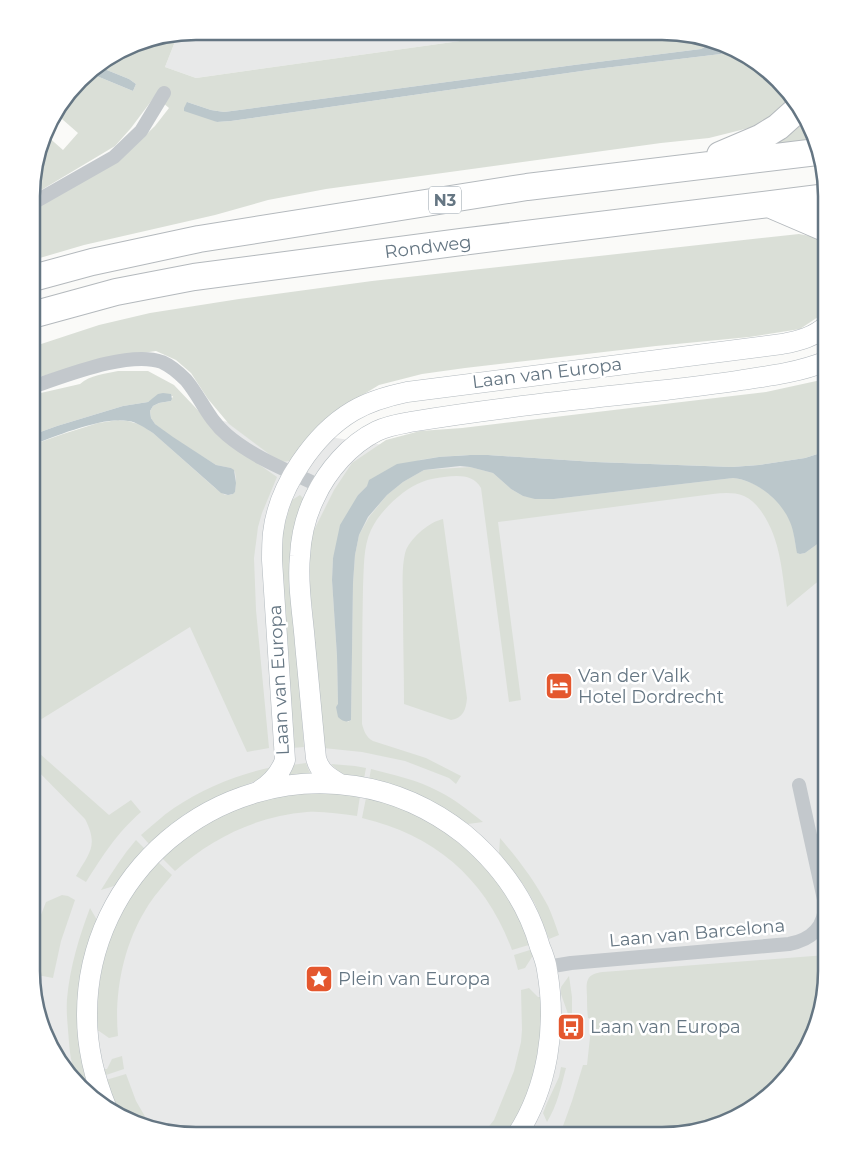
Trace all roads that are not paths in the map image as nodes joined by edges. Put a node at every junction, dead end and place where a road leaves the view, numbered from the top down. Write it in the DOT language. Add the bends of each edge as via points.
graph roads {
  1 [pos="164,93"];
  2 [pos="794,113"];
  3 [pos="812,153"];
  4 [pos="691,168"];
  5 [pos="818,198"];
  6 [pos="40,199"];
  7 [pos="771,204"];
  8 [pos="818,225"];
  9 [pos="40,276"];
  10 [pos="40,313"];
  11 [pos="818,332"];
  12 [pos="818,365"];
  13 [pos="40,384"];
  14 [pos="294,474"];
  15 [pos="320,486"];
  16 [pos="340,784"];
  17 [pos="799,785"];
  18 [pos="259,791"];
  19 [pos="818,872"];
  20 [pos="818,928"];
  21 [pos="547,967"];
  22 [pos="102,1095"];
  23 [pos="524,1127"];
  1 -- 6 [label="street" via="141,131 114,157"];
  2 -- 4 [label="highway" via="760,138"];
  3 -- 4 [label="highway, N3"];
  4 -- 9 [label="highway, N3" via="527,187 209,237"];
  5 -- 7 [label="highway, Rondweg"];
  7 -- 8 [label="highway"];
  7 -- 10 [label="highway, Rondweg" via="194,277 116,292"];
  11 -- 14 [label="street, Laan van Europa" via="782,344 390,395 366,404 341,420 320,440"];
  12 -- 15 [label="street, Laan van Europa" via="749,379 390,426 355,446"];
  13 -- 14 [label="street" via="117,362 142,359 162,362 178,372 228,435 254,454"];
  14 -- 15 [label="street"];
  14 -- 18 [label="street, Laan van Europa" via="280,502 272,546 285,760 272,782"];
  15 -- 16 [label="street, Laan van Europa" via="308,512 302,539 300,590 317,764"];
  16 -- 18 [label="street, Laan van Europa" via="293,784"];
  16 -- 21 [label="street, Laan van Europa" via="387,793 411,802 432,812 476,844 519,895"];
  17 -- 19 [label="street, Laan van Barcelona"];
  18 -- 22 [label="street, Laan van Europa" via="214,808 177,832 143,864 115,905 96,949 87,1001 92,1066"];
  20 -- 21 [label="street, Laan van Barcelona" via="802,941 789,944"];
  21 -- 23 [label="street, Laan van Europa" via="551,1004 548,1050"];
}
